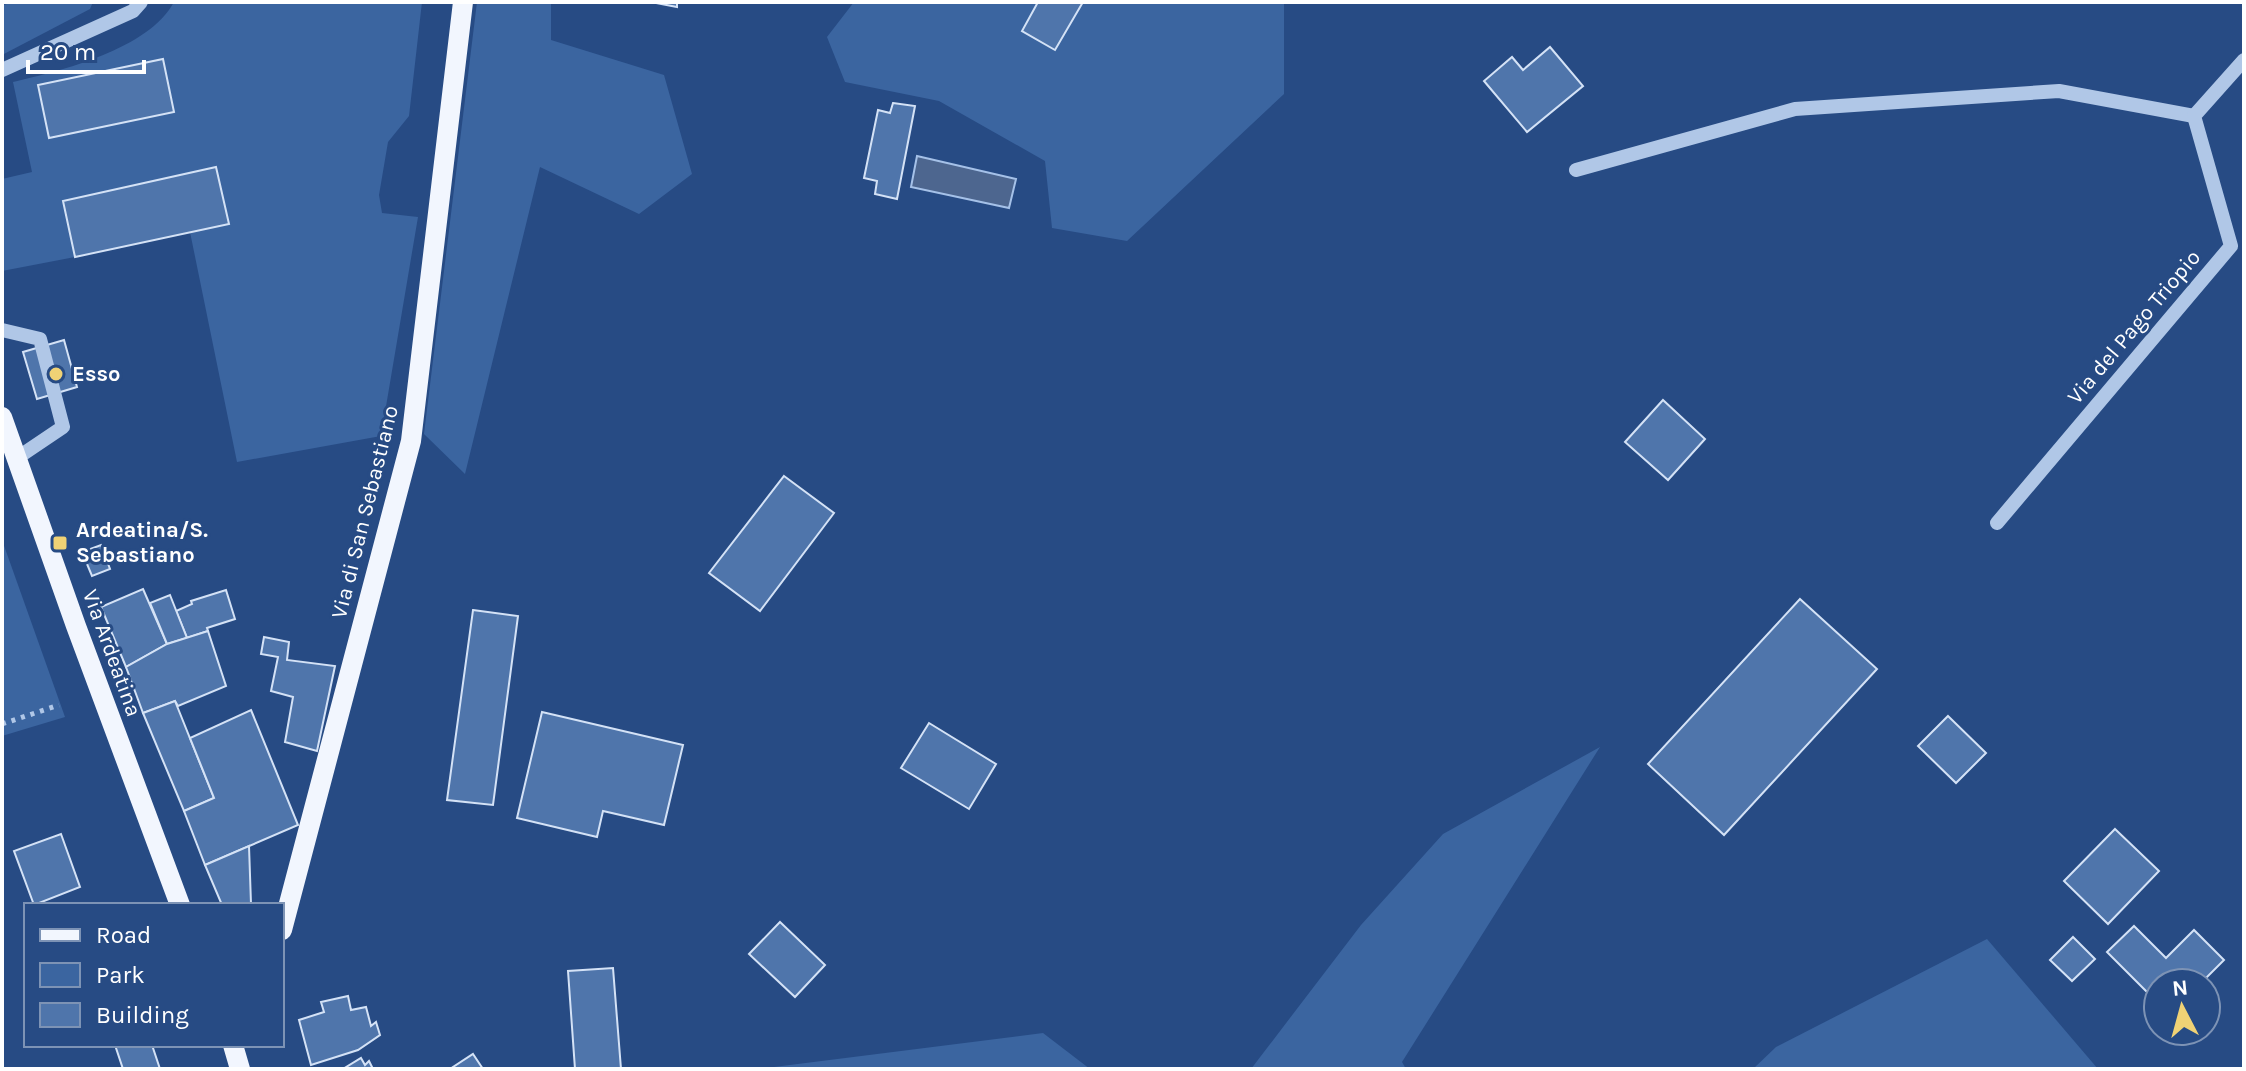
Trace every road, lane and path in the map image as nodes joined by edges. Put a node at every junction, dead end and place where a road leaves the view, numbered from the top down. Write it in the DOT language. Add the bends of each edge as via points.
graph roads {
  1 [pos="141,2"];
  2 [pos="463,2"];
  3 [pos="2244,60"];
  4 [pos="2,70"];
  5 [pos="2194,116"];
  6 [pos="1576,170"];
  7 [pos="2,330"];
  8 [pos="2,417"];
  9 [pos="17,458"];
  10 [pos="1997,523"];
  11 [pos="59,705"];
  12 [pos="2,724"];
  13 [pos="179,903"];
  14 [pos="284,922"];
  15 [pos="234,1047"];
  16 [pos="240,1069"];
  1 -- 4 [label="street" via="133,11"];
  2 -- 14 [label="main road, Via di San Sebastiano" via="411,441"];
  3 -- 5 [label="street"];
  5 -- 6 [label="street" via="2059,91 1795,109"];
  5 -- 10 [label="street, Via del Pago Triopio" via="2231,246"];
  7 -- 9 [label="street" via="40,339 63,427"];
  8 -- 9 [label="main road, Via Ardeatina"];
  9 -- 13 [label="main road, Via Ardeatina"];
  11 -- 12 [label="path"];
  15 -- 16 [label="main road"];
}
